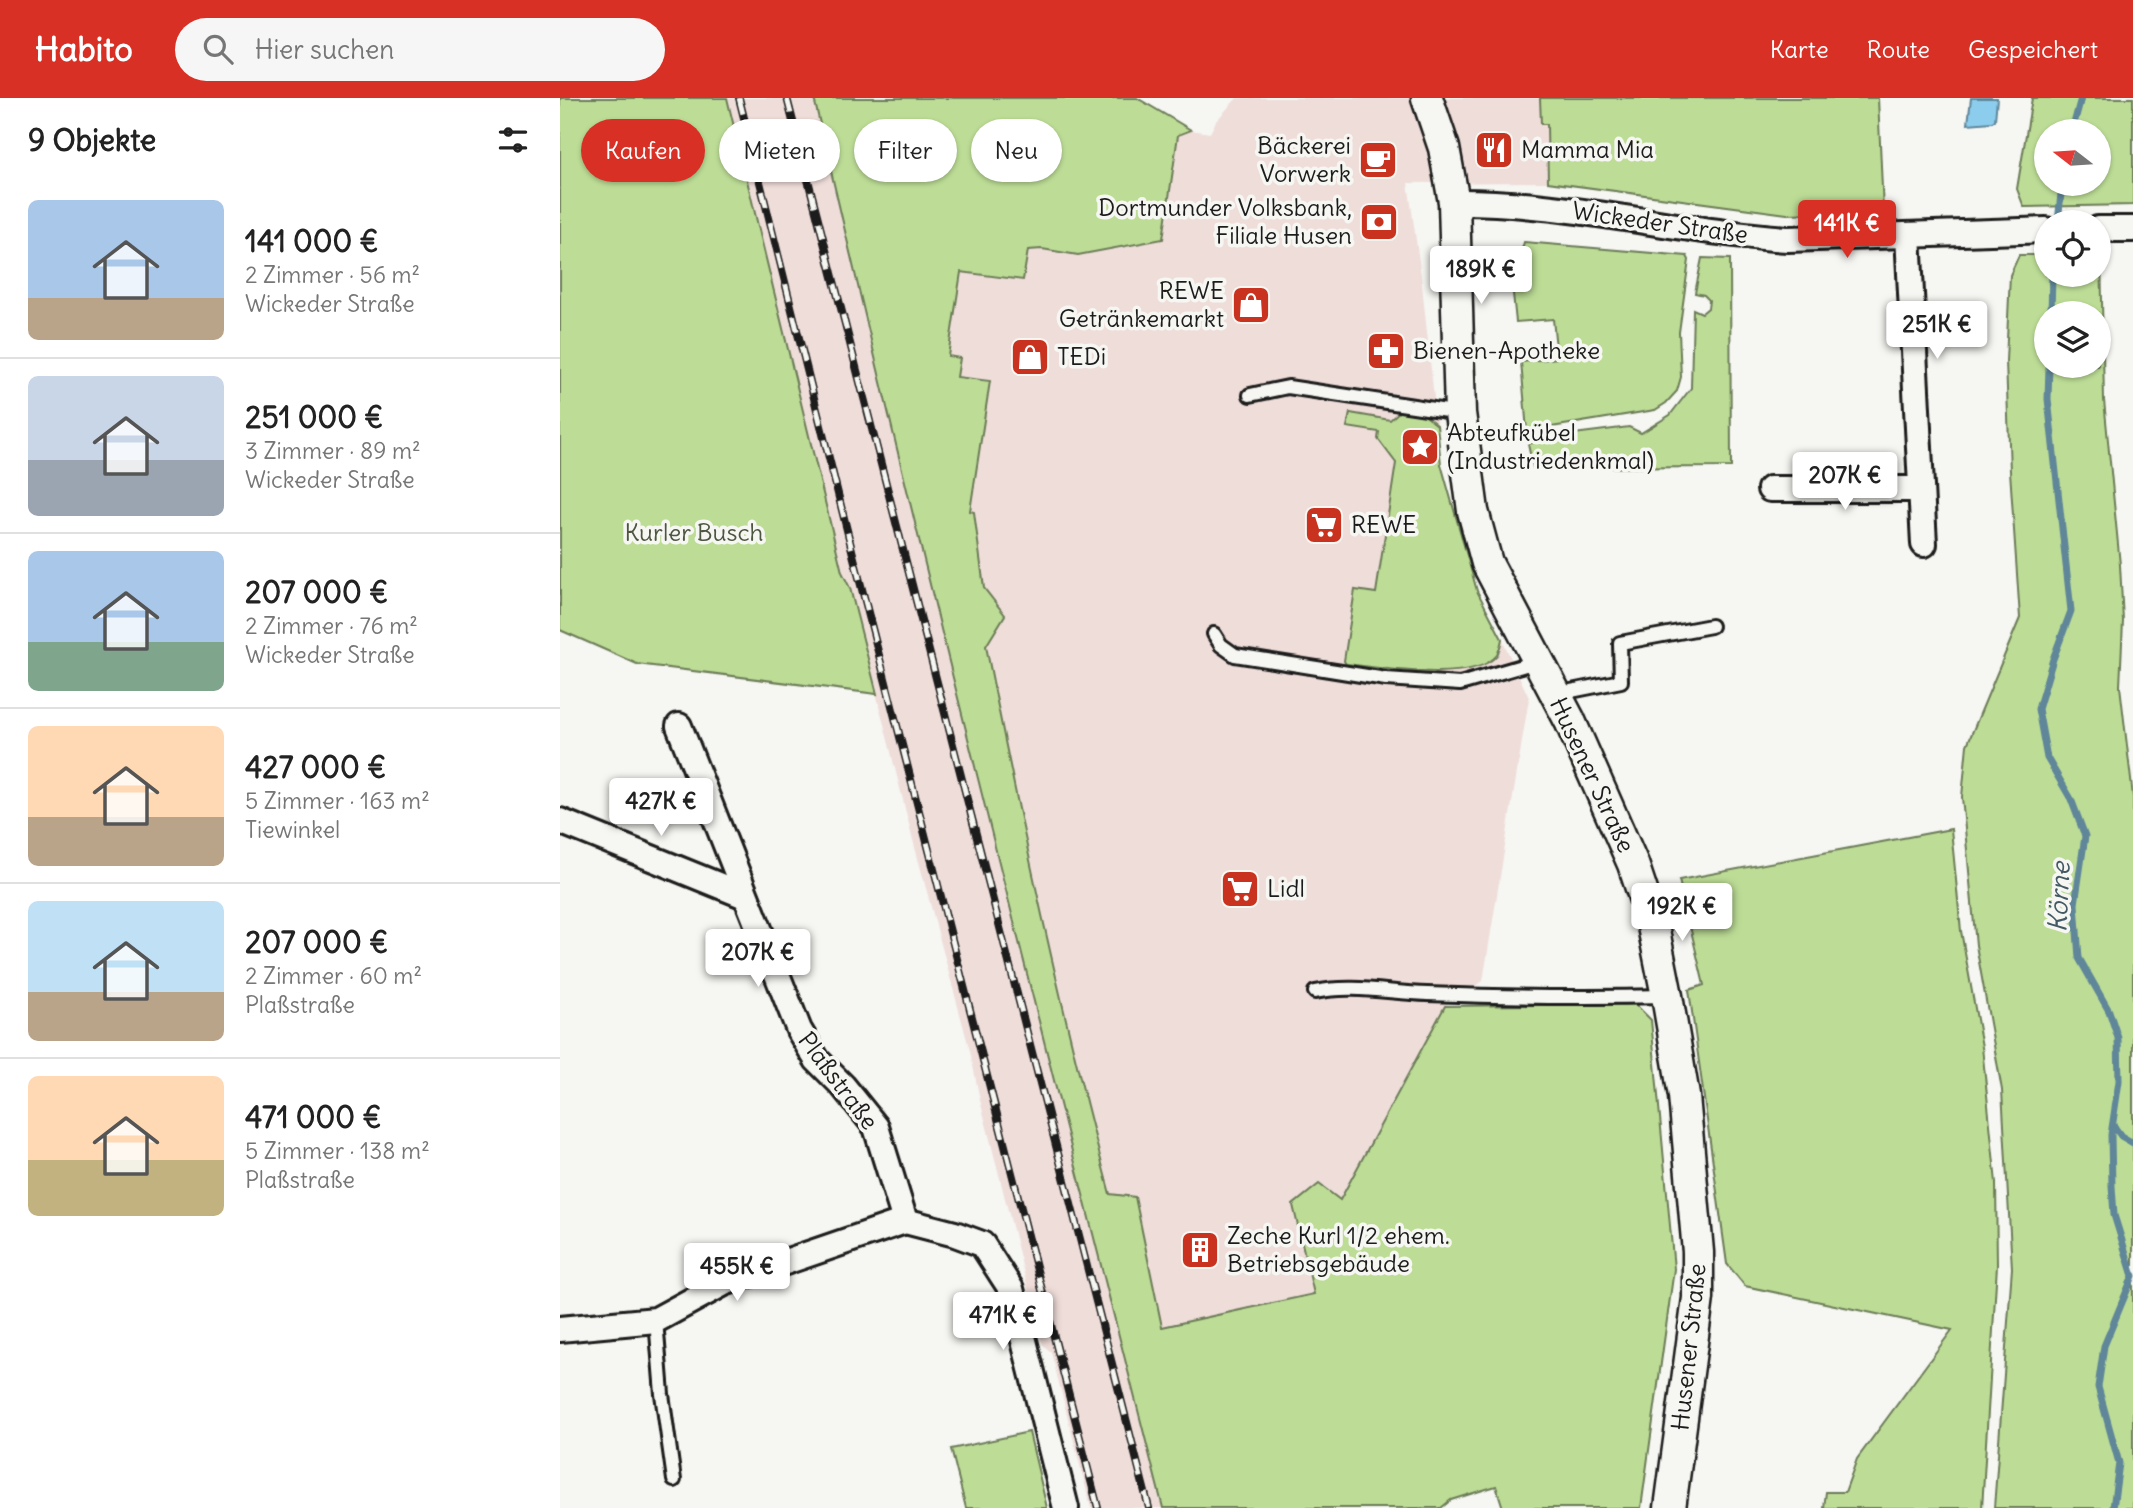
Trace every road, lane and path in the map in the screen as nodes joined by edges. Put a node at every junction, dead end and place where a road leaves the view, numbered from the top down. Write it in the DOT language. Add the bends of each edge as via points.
graph roads {
  1 [pos="1427,98"];
  2 [pos="1454,202"];
  3 [pos="2111,229"];
  4 [pos="2133,229"];
  5 [pos="2034,231"];
  6 [pos="1908,235"];
  7 [pos="1250,395"];
  8 [pos="1460,412"];
  9 [pos="1770,489"];
  10 [pos="1920,489"];
  11 [pos="1923,544"];
  12 [pos="1711,626"];
  13 [pos="1214,634"];
  14 [pos="1539,661"];
  15 [pos="1556,694"];
  16 [pos="679,726"];
  17 [pos="560,821"];
  18 [pos="745,896"];
  19 [pos="1315,992"];
  20 [pos="1667,996"];
  21 [pos="905,1221"];
  22 [pos="656,1320"];
  23 [pos="560,1329"];
  24 [pos="674,1480"];
  25 [pos="1066,1508"];
  26 [pos="1670,1508"];
  1 -- 2 [label="street, Husener Straße" via="1444,148"];
  2 -- 6 [label="street, Wickeder Straße" via="1590,212 1746,236"];
  2 -- 8 [label="street, Husener Straße"];
  3 -- 4 [label="street"];
  5 -- 6 [label="street, Wickeder Straße"];
  6 -- 10 [label="street"];
  7 -- 8 [label="lane" via="1287,387"];
  8 -- 14 [label="street, Husener Straße" via="1473,511 1487,563"];
  9 -- 10 [label="street"];
  10 -- 11 [label="street"];
  12 -- 15 [label="lane" via="1620,643 1621,681"];
  13 -- 14 [label="lane" via="1235,655 1420,682 1460,684"];
  14 -- 15 [label="street, Husener Straße"];
  15 -- 20 [label="street, Husener Straße" via="1633,864 1652,921"];
  16 -- 18 [label="street, Plaßstraße"];
  17 -- 18 [label="street"];
  18 -- 21 [label="street, Plaßstraße" via="799,1030 817,1060 876,1127"];
  19 -- 20 [label="lane" via="1348,987 1503,997"];
  20 -- 26 [label="street, Husener Straße" via="1684,1096 1698,1252 1698,1287"];
  21 -- 22 [label="street" via="724,1283"];
  21 -- 25 [label="street" via="982,1244 1010,1289"];
  22 -- 23 [label="street"];
  22 -- 24 [label="lane"];
}
